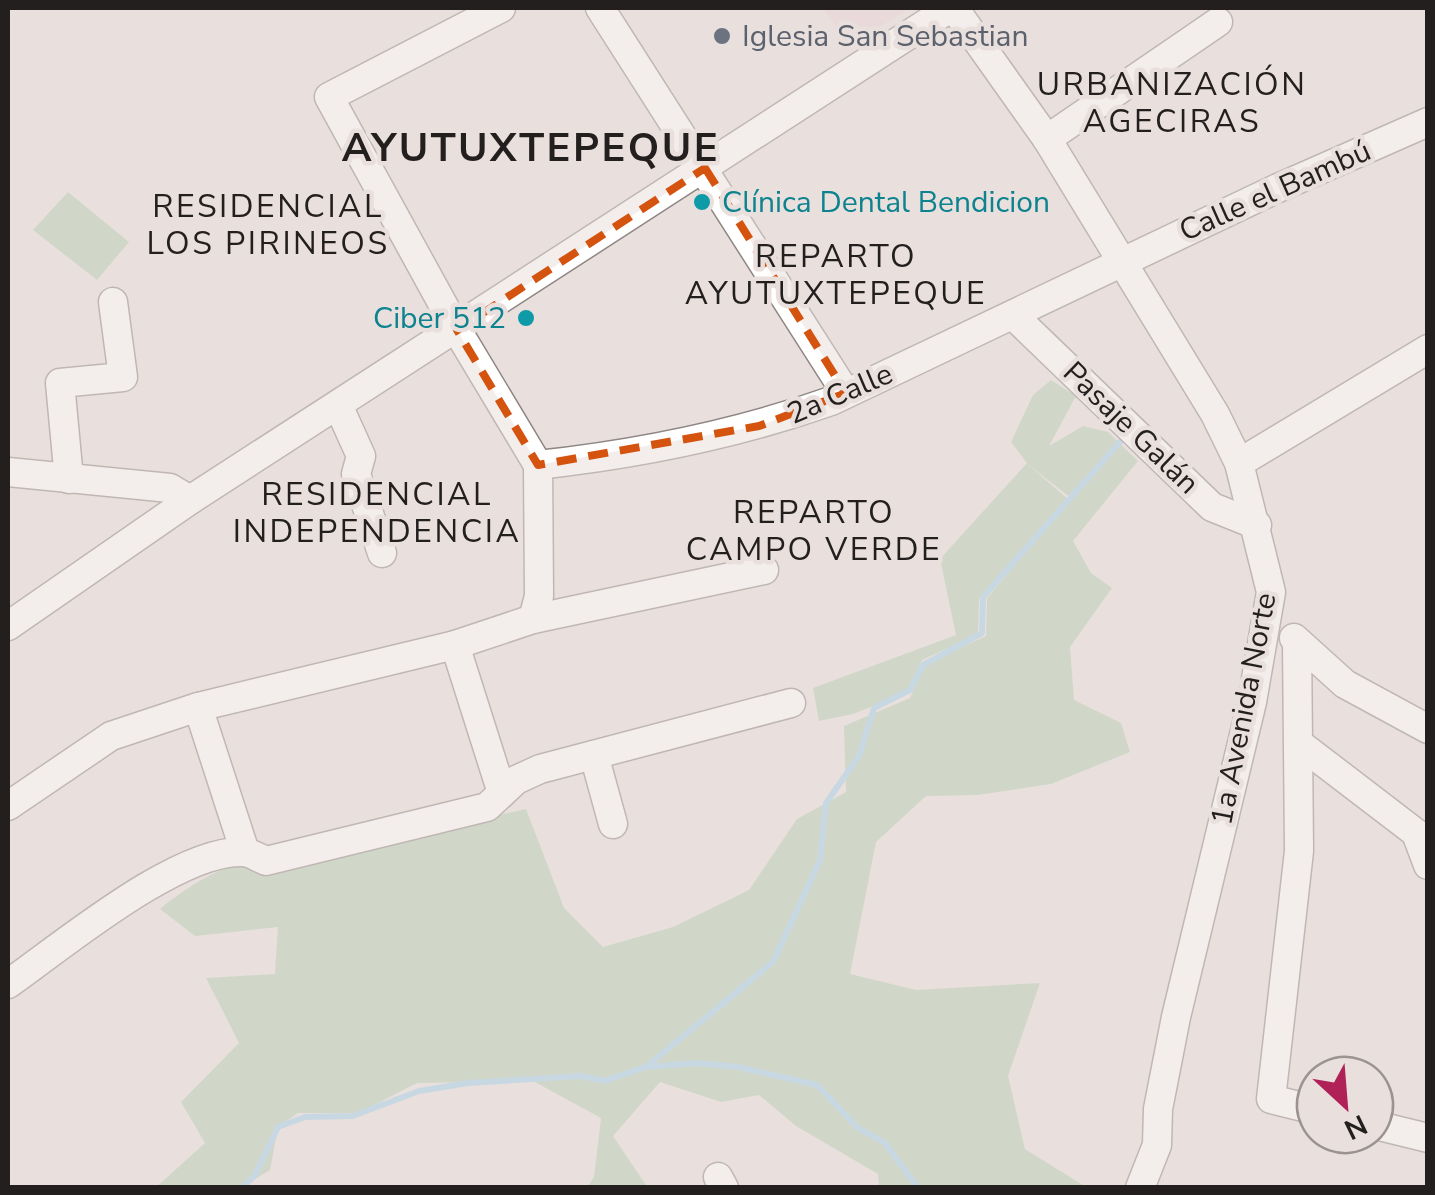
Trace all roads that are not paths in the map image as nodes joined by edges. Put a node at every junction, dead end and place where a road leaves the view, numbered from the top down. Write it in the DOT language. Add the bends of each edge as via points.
graph roads {
  1 [pos="501,8"];
  2 [pos="600,8"];
  3 [pos="952,8"];
  4 [pos="1218,22"];
  5 [pos="1428,122"];
  6 [pos="1047,139"];
  7 [pos="705,168"];
  8 [pos="1123,260"];
  9 [pos="113,302"];
  10 [pos="1014,316"];
  11 [pos="457,330"];
  12 [pos="1428,348"];
  13 [pos="846,393"];
  14 [pos="338,405"];
  15 [pos="1239,463"];
  16 [pos="538,465"];
  17 [pos="8,472"];
  18 [pos="69,478"];
  19 [pos="190,500"];
  20 [pos="1257,525"];
  21 [pos="382,553"];
  22 [pos="764,570"];
  23 [pos="1271,592"];
  24 [pos="533,620"];
  25 [pos="8,626"];
  26 [pos="1297,642"];
  27 [pos="455,645"];
  28 [pos="792,703"];
  29 [pos="198,707"];
  30 [pos="1428,728"];
  31 [pos="1300,745"];
  32 [pos="594,755"];
  33 [pos="502,794"];
  34 [pos="8,806"];
  35 [pos="613,824"];
  36 [pos="245,852"];
  37 [pos="1428,865"];
  38 [pos="8,984"];
  39 [pos="1295,1105"];
  40 [pos="1395,1129"];
  41 [pos="1428,1138"];
  42 [pos="1140,1188"];
  1 -- 11 [label="street" via="329,97"];
  2 -- 7 [label="street"];
  3 -- 6 [label="street, 1a Avenida Norte"];
  3 -- 7 [label="street"];
  4 -- 6 [label="street"];
  5 -- 8 [label="street, Calle el Bambú"];
  6 -- 8 [label="street, 1a Avenida Norte"];
  7 -- 11 [label="street"];
  7 -- 13 [label="street"];
  8 -- 10 [label="street, 2a Calle"];
  8 -- 15 [label="street, 1a Avenida Norte"];
  9 -- 18 [label="street" via="123,376 60,384"];
  10 -- 13 [label="street, 2a Calle"];
  10 -- 20 [label="street, Pasaje Galán" via="1212,507"];
  11 -- 14 [label="street"];
  11 -- 16 [label="street"];
  12 -- 15 [label="street"];
  13 -- 16 [label="street, 2a Calle" via="759,426 624,456"];
  14 -- 19 [label="street"];
  14 -- 21 [label="street" via="361,456 356,474"];
  15 -- 20 [label="street, 1a Avenida Norte"];
  16 -- 24 [label="street" via="539,596"];
  17 -- 18 [label="street"];
  18 -- 19 [label="street" via="170,488"];
  19 -- 25 [label="street"];
  20 -- 23 [label="street, 1a Avenida Norte"];
  22 -- 24 [label="street"];
  23 -- 26 [label="street"];
  23 -- 42 [label="street, 1a Avenida Norte" via="1252,702 1176,1017 1157,1145"];
  24 -- 27 [label="street"];
  26 -- 30 [label="street" via="1345,684"];
  26 -- 31 [label="street"];
  27 -- 29 [label="street"];
  27 -- 33 [label="street"];
  28 -- 32 [label="street"];
  29 -- 34 [label="street" via="110,736"];
  29 -- 36 [label="street"];
  31 -- 37 [label="street" via="1416,834"];
  31 -- 39 [label="street" via="1300,852 1271,1099"];
  32 -- 33 [label="street" via="540,769"];
  32 -- 35 [label="street"];
  33 -- 36 [label="street" via="487,808 266,861"];
  36 -- 38 [label="street" via="202,860 146,888"];
  40 -- 41 [label="street"];
}
